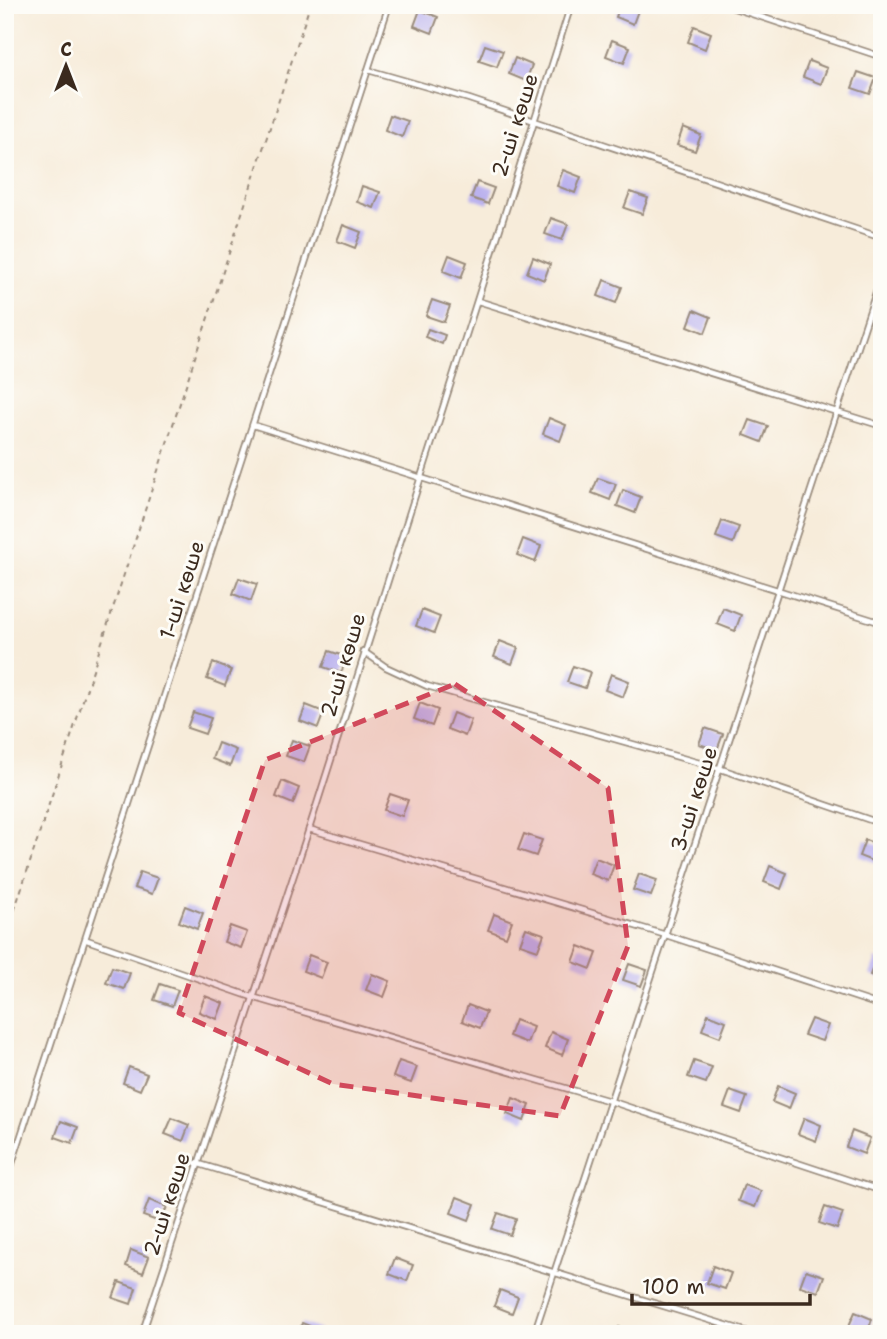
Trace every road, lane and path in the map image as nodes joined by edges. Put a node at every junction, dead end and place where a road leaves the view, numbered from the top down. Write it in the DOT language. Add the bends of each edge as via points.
graph roads {
  1 [pos="310,5"];
  2 [pos="389,5"];
  3 [pos="571,5"];
  4 [pos="725,5"];
  5 [pos="882,57"];
  6 [pos="368,70"];
  7 [pos="532,120"];
  8 [pos="882,237"];
  9 [pos="882,274"];
  10 [pos="478,301"];
  11 [pos="836,411"];
  12 [pos="253,425"];
  13 [pos="882,426"];
  14 [pos="420,479"];
  15 [pos="778,589"];
  16 [pos="882,624"];
  17 [pos="363,651"];
  18 [pos="721,769"];
  19 [pos="882,824"];
  20 [pos="309,829"];
  21 [pos="666,936"];
  22 [pos="5,939"];
  23 [pos="87,940"];
  24 [pos="252,997"];
  25 [pos="882,1006"];
  26 [pos="610,1101"];
  27 [pos="197,1163"];
  28 [pos="5,1185"];
  29 [pos="882,1191"];
  30 [pos="555,1273"];
  31 [pos="142,1334"];
  32 [pos="534,1334"];
  33 [pos="755,1334"];
  1 -- 22 [label="path"];
  2 -- 6 [label="lane, 1-ші көше"];
  3 -- 7 [label="lane, 2-ші көше"];
  4 -- 5 [label="lane"];
  6 -- 7 [label="lane"];
  6 -- 12 [label="lane, 1-ші көше"];
  7 -- 8 [label="lane"];
  7 -- 10 [label="lane, 2-ші көше"];
  9 -- 11 [label="lane, 3-ші көше"];
  10 -- 11 [label="lane"];
  10 -- 14 [label="lane, 2-ші көше"];
  11 -- 13 [label="lane"];
  11 -- 15 [label="lane, 3-ші көше"];
  12 -- 14 [label="lane"];
  12 -- 23 [label="lane, 1-ші көше"];
  14 -- 15 [label="lane"];
  14 -- 17 [label="lane, 2-ші көше"];
  15 -- 16 [label="lane"];
  15 -- 18 [label="lane, 3-ші көше"];
  17 -- 18 [label="lane" via="427,686"];
  17 -- 20 [label="lane, 2-ші көше"];
  18 -- 19 [label="lane"];
  18 -- 21 [label="lane, 3-ші көше"];
  20 -- 21 [label="lane"];
  20 -- 24 [label="lane, 2-ші көше"];
  21 -- 25 [label="lane"];
  21 -- 26 [label="lane, 3-ші көше"];
  23 -- 24 [label="lane"];
  23 -- 28 [label="lane, 1-ші көше"];
  24 -- 26 [label="lane"];
  24 -- 27 [label="lane, 2-ші көше"];
  26 -- 29 [label="lane"];
  26 -- 30 [label="lane, 3-ші көше"];
  27 -- 30 [label="lane"];
  27 -- 31 [label="lane, 2-ші көше"];
  30 -- 32 [label="lane, 3-ші көше"];
  30 -- 33 [label="lane"];
}
